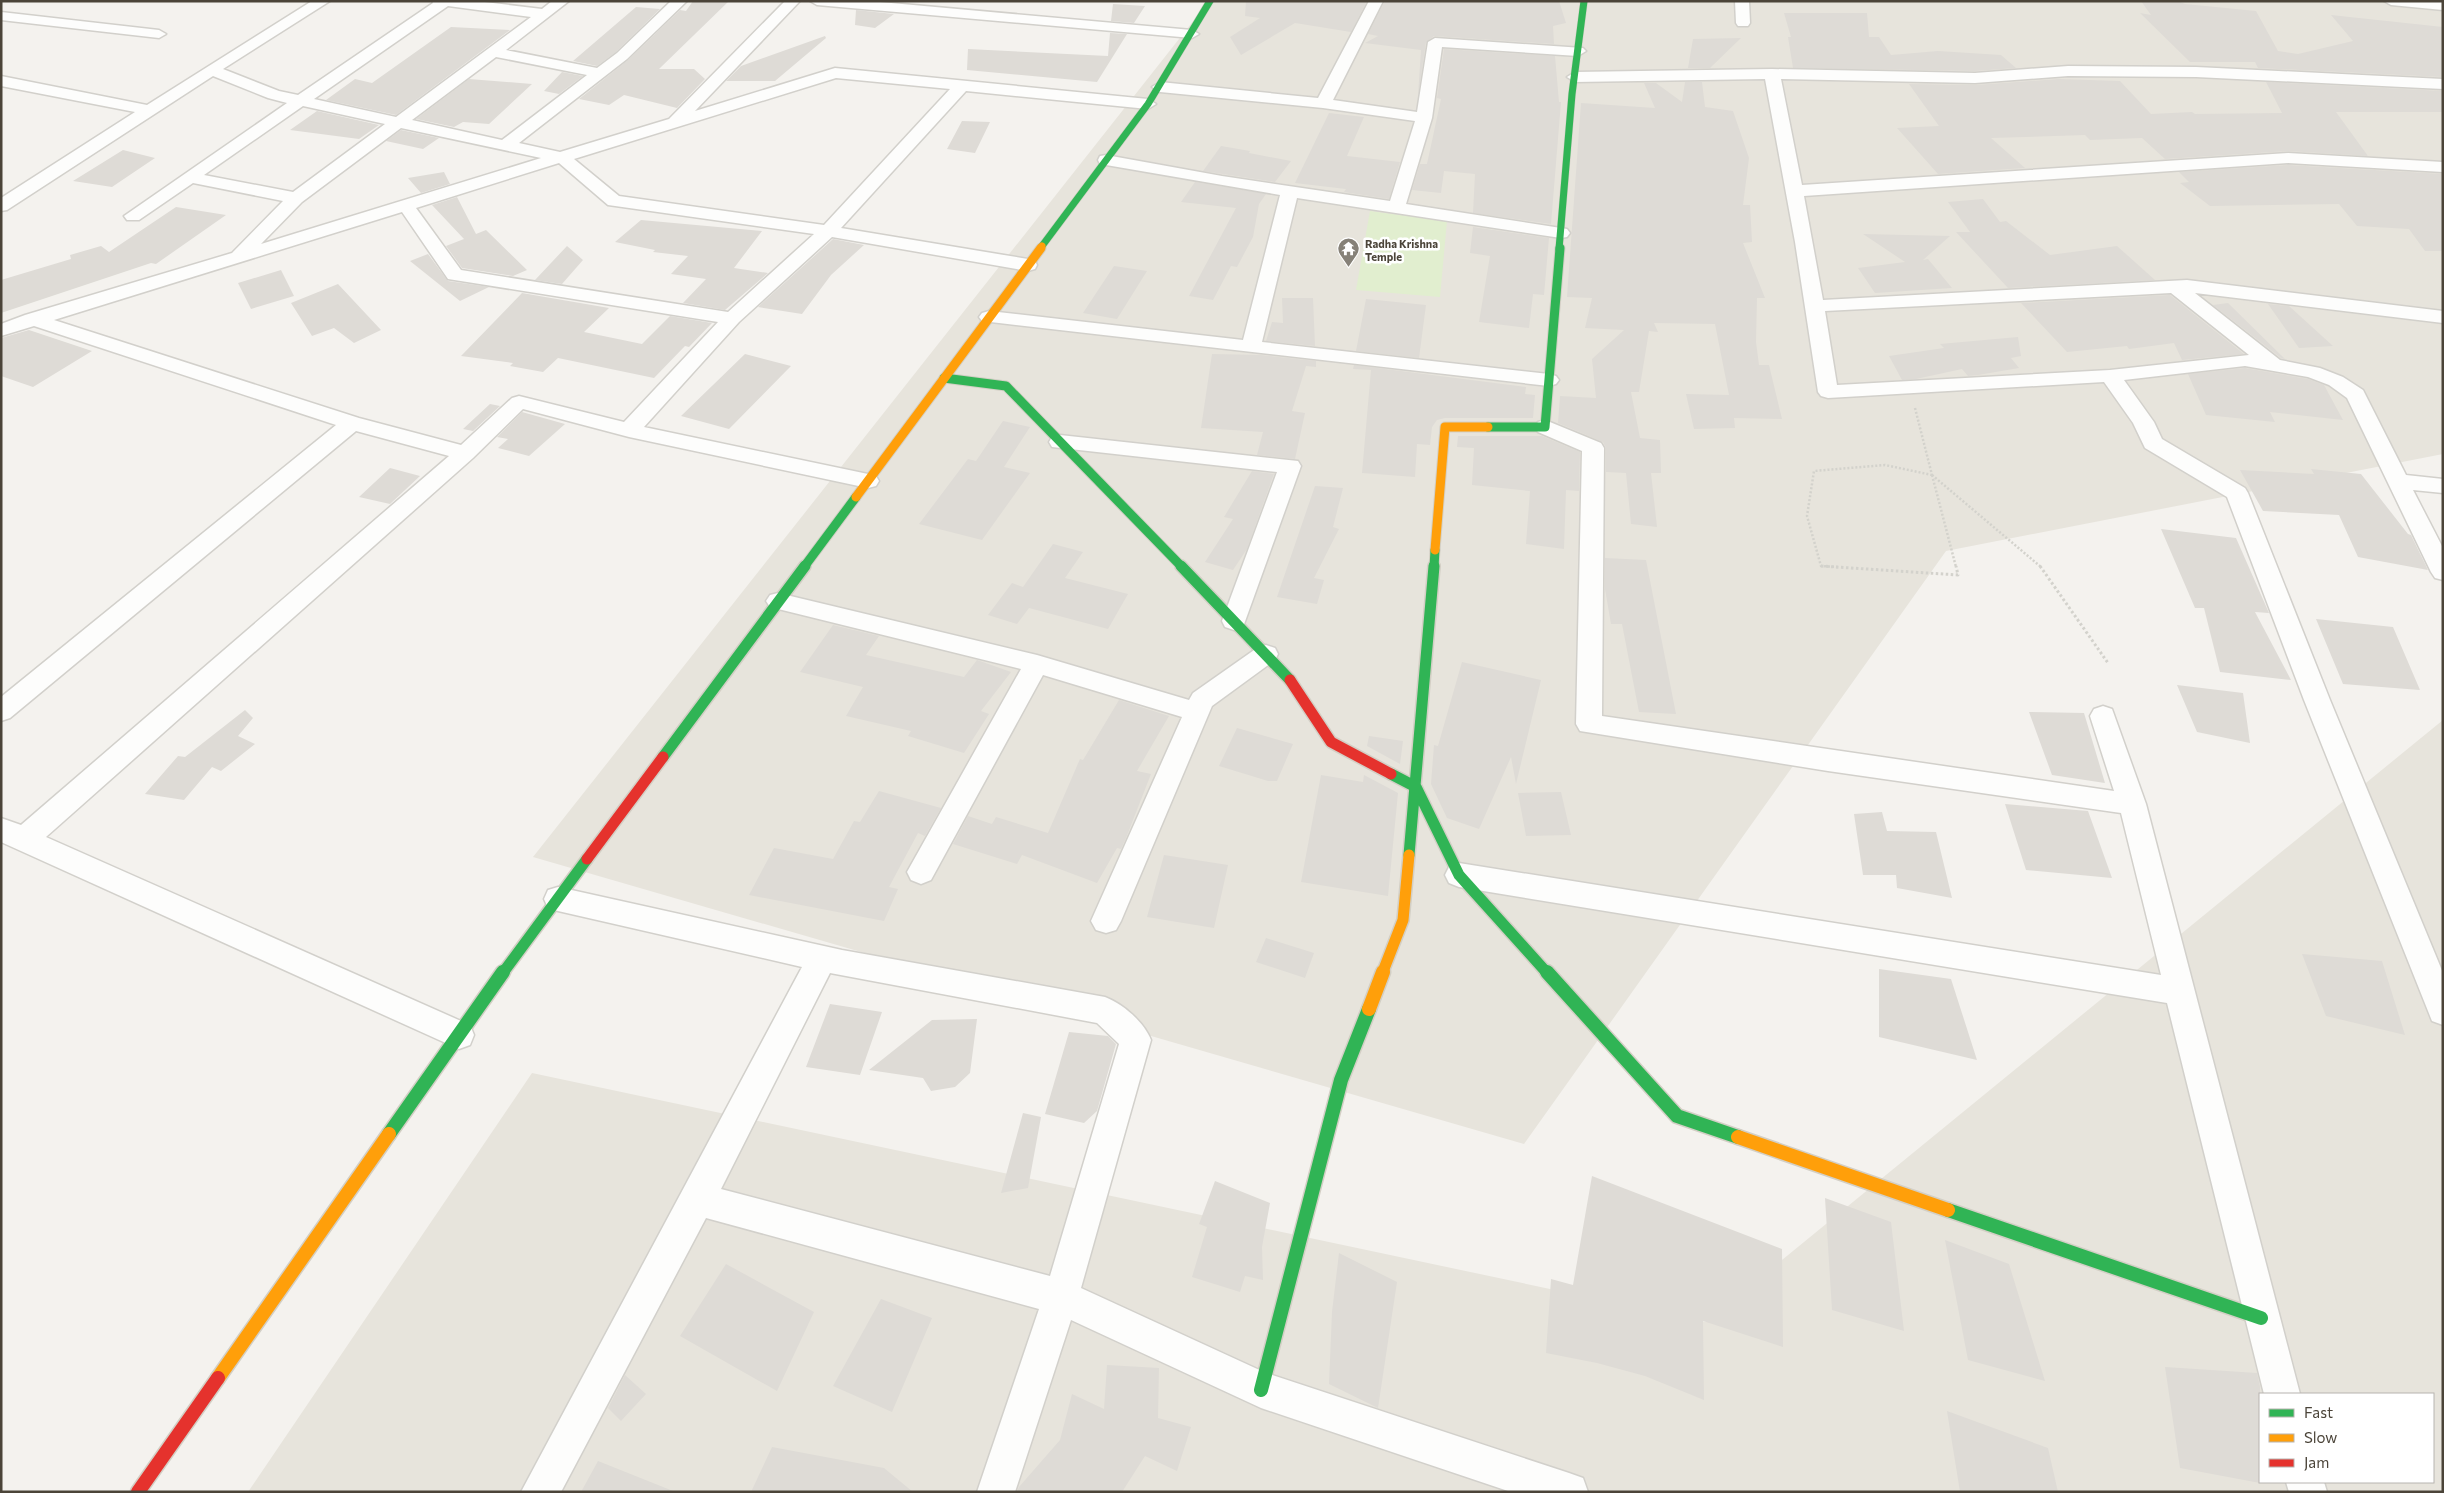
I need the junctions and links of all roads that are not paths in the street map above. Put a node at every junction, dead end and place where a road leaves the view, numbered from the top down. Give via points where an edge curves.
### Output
1 (323, 1) edge
2 (440, 1) edge
3 (562, 1) edge
4 (680, 1) edge
5 (793, 1) edge
6 (817, 1) edge
7 (1210, 1) edge
8 (1376, 1) edge
9 (1584, 1) edge
10 (1742, 1) edge
11 (2391, 1) edge
12 (445, 2) edge
13 (31, 5) dead end
14 (2443, 6) edge
15 (545, 14) junction
16 (4, 18) edge
17 (1743, 23) dead end
18 (159, 34) dead end
19 (1192, 34) junction
20 (1578, 51) junction
21 (494, 52) junction
22 (211, 70) junction
23 (599, 73) junction
24 (1772, 74) junction
25 (1574, 77) junction
26 (1, 81) edge
27 (2443, 84) edge
28 (962, 86) junction
29 (1160, 87) junction
30 (302, 101) junction
31 (1323, 103) junction
32 (1148, 104) junction
33 (149, 110) junction
34 (1424, 118) junction
35 (401, 122) junction
36 (674, 123) junction
37 (506, 145) junction
38 (563, 158) junction
39 (1106, 160) junction
40 (2443, 167) edge
41 (190, 177) junction
42 (1290, 191) junction
43 (1795, 191) junction
44 (296, 198) junction
45 (1, 206) edge
46 (406, 206) junction
47 (1397, 206) junction
48 (133, 216) dead end
49 (828, 232) junction
50 (1561, 233) junction
51 (235, 259) junction
52 (1028, 265) junction
53 (2176, 287) junction
54 (1815, 306) junction
55 (989, 317) junction
56 (2443, 317) edge
57 (732, 318) junction
58 (32, 319) junction
59 (1, 330) edge
60 (1251, 345) junction
61 (2272, 363) junction
62 (2110, 376) junction
63 (944, 378) junction
64 (1549, 380) junction
65 (352, 423) junction
66 (1545, 427) junction
67 (629, 430) junction
68 (1060, 442) junction
69 (465, 453) junction
70 (868, 481) junction
71 (2398, 481) junction
72 (2443, 486) edge
73 (2443, 572) edge
74 (778, 602) junction
75 (1234, 621) junction
76 (1266, 654) junction
77 (1038, 664) junction
78 (1, 711) edge
79 (1197, 712) junction
80 (2102, 716) dead end
81 (1416, 787) junction
82 (2132, 804) junction
83 (12, 834) edge
84 (921, 872) dead end
85 (1459, 875) junction
86 (558, 898) junction
87 (1106, 921) dead end
88 (822, 959) junction
89 (2181, 992) junction
90 (2443, 1011) edge
91 (459, 1034) junction
92 (698, 1199) junction
93 (1061, 1297) junction
94 (2261, 1318) junction
95 (1262, 1390) junction
96 (2282, 1393) edge
97 (138, 1492) edge
98 (540, 1492) edge
99 (996, 1492) edge
100 (1569, 1492) edge

1 - 22 street
2 - 12 street
3 - 15 street
4 - 23 street via 622,56
5 - 36 street
6 - 19 street
7 - 19 street
8 - 31 street
9 - 20 street
10 - 17 street
11 - 14 street
12 - 15 street
12 - 30 street
13 - 16 street
15 - 21 street
16 - 18 street
19 - 29 street
20 - 25 street
20 - 34 street via 1435,42
21 - 23 street
21 - 35 street
22 - 30 street via 274,95
22 - 33 street
23 - 37 street
24 - 25 street
24 - 27 street via 1975,78 2068,71 2196,72
24 - 43 street
25 - 50 street
26 - 33 street
28 - 32 street
28 - 36 street via 835,73
28 - 49 street
29 - 31 street
29 - 32 street
30 - 35 street
30 - 41 street
31 - 34 street
32 - 39 street
33 - 45 street
34 - 47 street
35 - 37 street
35 - 44 street
36 - 38 street
37 - 38 street
38 - 46 street
38 - 49 street via 614,201
39 - 42 street
39 - 52 street
40 - 43 street via 2288,158
41 - 44 street
41 - 48 street
42 - 47 street
42 - 60 street
43 - 54 street
44 - 51 street
46 - 51 street
46 - 57 street via 455,275
47 - 50 street
49 - 52 street
49 - 57 street
50 - 64 street
51 - 58 street
52 - 55 street
53 - 54 street
53 - 56 street
53 - 61 street
54 - 62 street via 1828,392
55 - 60 street
55 - 63 street
57 - 67 street
58 - 59 street
58 - 65 street
60 - 64 street
61 - 62 street via 2245,360
61 - 71 street via 2313,372 2356,394
62 - 90 street via 2143,422 2153,443 2237,494
63 - 68 street via 1006,386
63 - 70 street
64 - 66 street
65 - 69 street
65 - 78 street
66 - 81 street via 1445,427
66 - 82 street via 1593,448 1589,724
67 - 69 street via 520,402
67 - 70 street
68 - 75 street
68 - 75 street via 1290,466
69 - 83 street
70 - 74 street
71 - 72 street
71 - 73 street
74 - 77 street
74 - 86 street
75 - 76 street
76 - 79 street via 1202,700
76 - 81 street via 1284,672 1331,742
77 - 79 street
77 - 84 street
79 - 87 street
80 - 82 street
81 - 85 street
81 - 95 street via 1403,920 1341,1080
82 - 89 street
83 - 91 street
85 - 89 street
85 - 94 street via 1678,1116
86 - 88 street
86 - 91 street
88 - 92 street
88 - 93 street via 1105,1010 1136,1040
89 - 94 street
91 - 97 street
92 - 93 street
92 - 98 street
93 - 95 street
93 - 99 street
94 - 96 street
95 - 100 street

